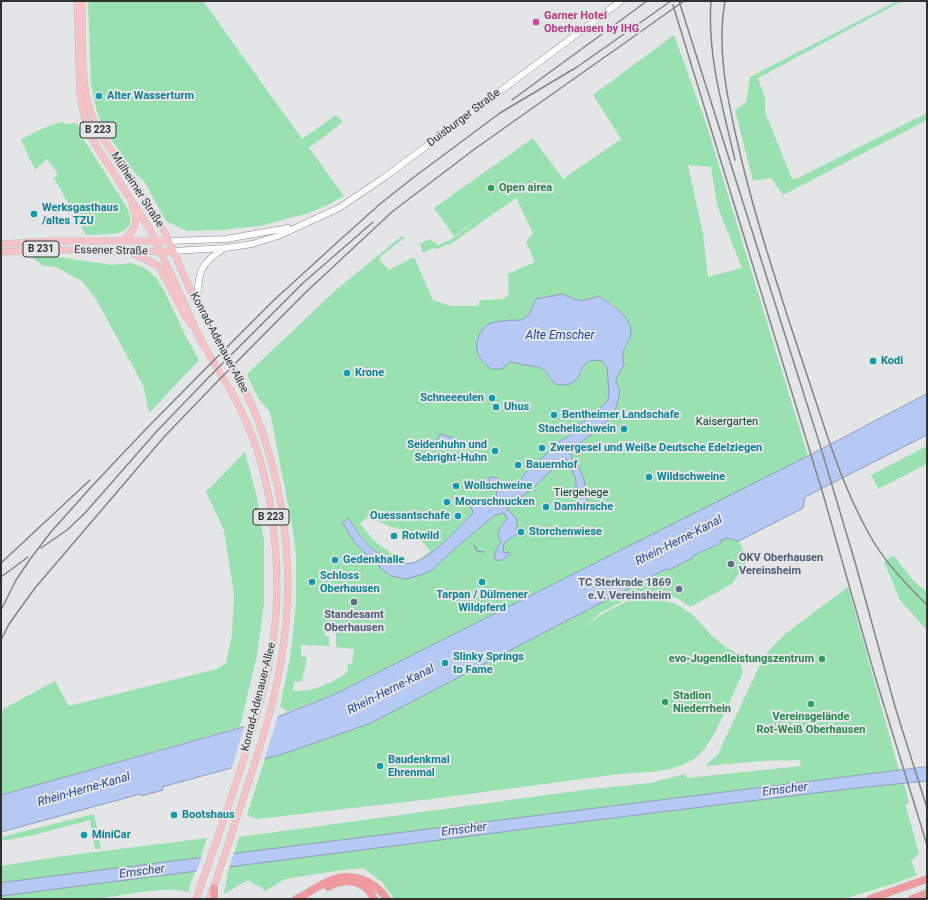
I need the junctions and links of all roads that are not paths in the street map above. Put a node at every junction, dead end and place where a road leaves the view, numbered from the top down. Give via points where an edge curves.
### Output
1 (77, 1) edge
2 (82, 1) edge
3 (621, 1) edge
4 (130, 198) junction
5 (302, 225) junction
6 (155, 240) junction
7 (169, 240) junction
8 (121, 241) junction
9 (1, 244) edge
10 (225, 248) junction
11 (160, 251) junction
12 (173, 251) junction
13 (1, 252) edge
14 (130, 252) junction
15 (197, 301) junction
16 (195, 330) junction
17 (254, 442) junction
18 (267, 447) junction
19 (233, 830) junction
20 (220, 831) junction
21 (927, 879) edge
22 (214, 888) junction
23 (927, 893) edge
24 (196, 899) edge
25 (209, 899) edge
26 (214, 899) edge
27 (296, 899) edge
28 (307, 899) edge
29 (374, 899) edge
30 (387, 899) edge
31 (870, 899) edge
32 (912, 899) edge

1 - 4 main road, Mülheimer Straße / B 223 via 80,97 85,119 94,142
2 - 7 main road, Mülheimer Straße / B 223 via 85,88 91,114 104,140 152,210
3 - 5 main road, Duisburger Straße via 370,188 339,208
4 - 6 main road, Mülheimer Straße / B 223
4 - 8 main road via 136,221 131,234
5 - 7 main road, Duisburger Straße via 232,238
5 - 10 main road, Duisburger Straße via 267,240
6 - 7 main road, Essener Straße / B 231
6 - 8 main road, Essener Straße / B 231
6 - 11 main road, Konrad-Adenauer-Allee / B 223
7 - 12 main road, Konrad-Adenauer-Allee / B 223
8 - 9 main road, Essener Straße / B 231
10 - 12 main road, Duisburger Straße
10 - 15 main road via 211,257 202,269 198,279
11 - 12 main road, Essener Straße / B 231
11 - 14 main road, Essener Straße / B 231
11 - 16 main road, Konrad-Adenauer-Allee / B 223
12 - 15 main road, Konrad-Adenauer-Allee / B 223
13 - 14 main road, Essener Straße / B 231 via 49,249
14 - 16 main road via 160,268
15 - 18 main road, Konrad-Adenauer-Allee / B 223 via 236,371
16 - 17 main road, Konrad-Adenauer-Allee / B 223 via 232,393
17 - 18 main road
17 - 20 main road, Konrad-Adenauer-Allee / B 223 via 270,506 275,553 277,594 274,634 258,710
18 - 19 main road, Konrad-Adenauer-Allee / B 223 via 285,527 287,612 283,650 270,708
19 - 20 main road
19 - 22 main road, Konrad-Adenauer-Allee / B 223
20 - 24 main road, Konrad-Adenauer-Allee / B 223
21 - 31 highway
22 - 25 main road, Konrad-Adenauer-Allee / B 223
22 - 26 highway
23 - 32 highway
27 - 30 highway via 330,880 349,876 361,878 372,884
28 - 29 highway via 330,886 347,881 364,886

